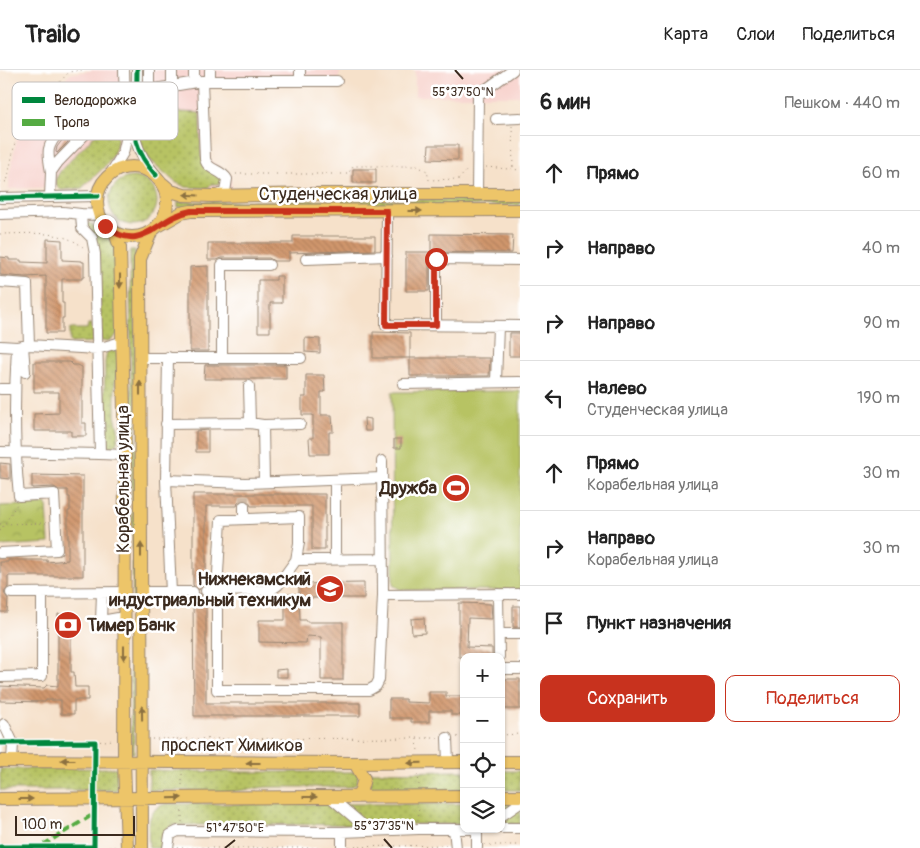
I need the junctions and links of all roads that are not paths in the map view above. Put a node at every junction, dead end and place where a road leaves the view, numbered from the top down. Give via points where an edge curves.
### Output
1 (194, 70) edge
2 (513, 70) edge
3 (300, 75) edge
4 (204, 78) edge
5 (336, 81) dead end
6 (178, 84) edge
7 (516, 118) edge
8 (496, 119) dead end
9 (52, 140) edge
10 (55, 140) edge
11 (71, 140) edge
12 (80, 140) edge
13 (126, 140) edge
14 (136, 140) edge
15 (73, 147) junction
16 (62, 158) junction
17 (51, 172) junction
18 (109, 176) junction
19 (159, 180) junction
20 (477, 194) junction
21 (520, 194) edge
22 (98, 196) junction
23 (211, 196) junction
24 (50, 197) junction
25 (0, 198) edge
26 (520, 210) edge
27 (387, 211) junction
28 (0, 214) edge
29 (81, 214) junction
30 (99, 215) junction
31 (156, 229) junction
32 (115, 233) junction
33 (387, 256) junction
34 (306, 259) dead end
35 (520, 260) edge
36 (269, 265) dead end
37 (0, 282) edge
38 (436, 325) junction
39 (498, 326) junction
40 (520, 326) edge
41 (121, 342) junction
42 (0, 346) edge
43 (23, 346) junction
44 (97, 349) junction
45 (168, 357) junction
46 (140, 358) junction
47 (222, 358) junction
48 (301, 358) dead end
49 (25, 372) dead end
50 (496, 381) junction
51 (520, 382) edge
52 (404, 384) dead end
53 (249, 386) dead end
54 (0, 389) edge
55 (14, 389) junction
56 (250, 423) junction
57 (166, 424) junction
58 (300, 424) dead end
59 (263, 425) junction
60 (0, 452) edge
61 (15, 452) junction
62 (100, 454) junction
63 (125, 455) junction
64 (382, 461) dead end
65 (382, 478) junction
66 (166, 480) junction
67 (335, 480) junction
68 (264, 482) junction
69 (245, 483) junction
70 (244, 494) tunnel mouth
71 (244, 506) tunnel mouth
72 (244, 518) junction
73 (0, 553) edge
74 (383, 559) junction
75 (296, 560) junction
76 (335, 560) junction
77 (211, 591) junction
78 (42, 592) junction
79 (124, 592) junction
80 (141, 592) junction
81 (193, 592) dead end
82 (11, 593) dead end
83 (102, 593) junction
84 (171, 593) junction
85 (498, 594) junction
86 (520, 594) edge
87 (383, 595) junction
88 (124, 618) junction
89 (140, 619) junction
90 (499, 634) junction
91 (520, 634) edge
92 (499, 653) edge
93 (505, 669) edge
94 (520, 669) edge
95 (0, 677) edge
96 (4, 724) dead end
97 (448, 738) road end
98 (124, 760) junction
99 (6, 761) edge
100 (142, 761) junction
101 (448, 762) junction
102 (460, 762) edge
103 (505, 762) edge
104 (520, 762) edge
105 (355, 763) junction
106 (460, 796) edge
107 (505, 796) edge
108 (520, 796) edge
109 (330, 797) junction
110 (356, 797) junction
111 (126, 798) junction
112 (142, 798) junction
113 (0, 799) edge
114 (520, 803) edge
115 (505, 813) edge
116 (505, 828) edge
117 (520, 828) edge
118 (454, 829) junction
119 (460, 829) edge
120 (370, 831) junction
121 (342, 832) junction
122 (477, 833) edge
123 (456, 846) edge
124 (477, 846) edge
125 (127, 848) edge
126 (142, 848) edge
127 (168, 848) edge
128 (342, 848) edge

1 - 4 street
2 - 20 street via 478,95
3 - 4 street
3 - 5 street
4 - 6 street
4 - 23 street via 206,164 225,176 227,186 225,192
7 - 8 street
9 - 17 street via 48,147
10 - 16 street
11 - 15 street
12 - 15 street
13 - 18 street via 123,153
14 - 19 street, Корабельная улица via 144,161
15 - 16 street
16 - 17 street
17 - 24 street
18 - 19 main road via 118,170 138,167 148,170
18 - 22 main road via 100,187
23 -> 19 main road, Студенческая улица via 184,195 171,191
19 - 31 main road, Корабельная улица via 167,194 168,205
20 - 21 main road, Студенческая улица
20 - 23 main road, Студенческая улица
22 - 24 street
22 - 30 main road
24 - 25 street
27 -> 26 main road, Студенческая улица
27 - 31 main road, Студенческая улица via 191,211
27 - 33 street
28 - 29 street
29 - 30 street
29 - 44 street via 82,228 95,246
30 - 32 main road, Корабельная улица via 105,226
31 - 32 main road via 133,238
31 - 46 main road, Корабельная улица via 140,259
32 -> 41 main road, Корабельная улица via 120,247
33 - 34 street
33 - 38 street via 386,325
35 - 38 street via 436,259
36 - 47 street via 222,265
37 - 43 street via 27,284
38 - 39 street
39 - 40 street
39 - 50 street
41 - 44 street
41 - 63 main road, Корабельная улица
42 - 43 street
43 - 44 street
43 - 49 street
43 - 55 street
44 - 62 street
45 - 46 street
45 - 47 street
45 - 57 street
80 -> 46 main road, Корабельная улица
47 - 48 street
50 - 51 street
50 - 52 street
53 - 56 street
54 - 55 street
55 - 61 street
56 - 57 street
56 - 59 street
57 - 66 street
58 - 59 street
59 - 68 street
60 - 61 street
61 - 62 street
61 - 73 street via 19,496 54,494 57,550
62 - 63 street
63 - 79 main road, Корабельная улица
64 - 65 street
65 - 67 street
65 - 74 street
66 - 69 street
66 - 84 street
67 - 68 street
67 - 76 street
68 - 69 street
69 - 70 street
71 - 72 street
72 - 75 street via 299,517
72 - 77 street via 221,520
74 - 76 street
74 - 87 street
75 - 76 street
75 - 77 street via 271,590
77 - 87 street via 217,690 369,690 376,686 379,680
78 - 82 street
78 - 83 street
78 - 95 street via 42,676
79 - 83 street
79 - 88 main road, Корабельная улица
80 - 84 street
80 - 89 main road, Корабельная улица
81 - 84 street
83 - 88 street via 101,622
85 - 86 street
85 - 87 street
85 - 90 street
88 - 89 main road
88 -> 98 main road, Корабельная улица
100 -> 89 main road, Корабельная улица
90 - 91 street
90 - 92 street
93 - 94 street
96 - 99 street via 13,743
97 - 101 street
98 -> 99 main road, проспект Химиков
98 - 100 main road, проспект Химиков
98 - 111 main road, Корабельная улица
105 -> 100 main road, проспект Химиков
100 - 112 main road, Корабельная улица
101 - 102 main road, проспект Химиков
101 -> 105 main road, проспект Химиков
103 - 104 main road
105 - 110 main road via 364,779
106 - 110 main road
107 - 108 main road
109 - 110 main road
112 -> 109 main road
109 - 120 street
111 - 112 main road
113 -> 111 main road
111 - 125 main road, Корабельная улица
112 - 126 main road, Корабельная улица
114 - 115 street
116 - 117 street
118 - 119 street
118 - 120 street
118 - 123 street
120 - 121 street
121 - 127 street via 178,831 170,835
121 - 128 street
122 - 124 street

